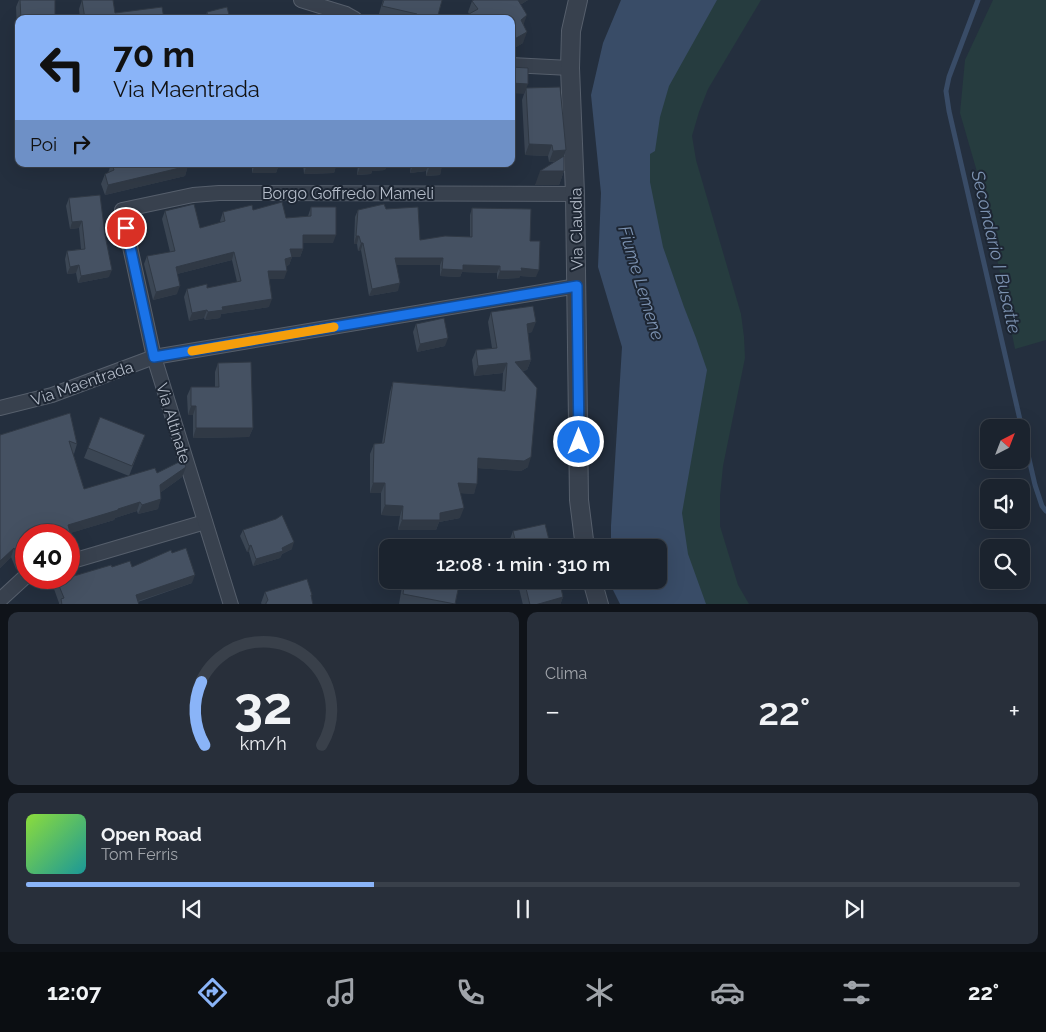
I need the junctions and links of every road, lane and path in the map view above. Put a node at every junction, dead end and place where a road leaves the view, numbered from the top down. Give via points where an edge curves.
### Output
1 (301, 0) edge
2 (578, 0) edge
3 (349, 11) edge
4 (515, 64) edge
5 (570, 68) junction
6 (575, 194) junction
7 (122, 210) joint
8 (577, 286) junction
9 (154, 357) junction
10 (0, 408) edge
11 (205, 522) junction
12 (584, 539) edge
13 (80, 559) edge
14 (15, 586) edge
15 (595, 589) edge
16 (0, 600) edge
17 (231, 604) edge
18 (599, 604) edge

1 - 3 street
2 - 5 street, Via Claudia via 571,31
4 - 5 street
5 - 6 street, Via Claudia
6 - 7 street, Borgo Goffredo Mameli via 219,193 193,195
6 - 8 street, Via Claudia
7 - 9 street, Via Altinate
8 - 9 street, Via Maentrada
8 - 12 street, Via Claudia via 579,500
9 - 10 street, Via Maentrada via 52,395
9 - 11 street, Via Altinate
11 - 13 street
11 - 17 street, Via Altinate
14 - 16 street
15 - 18 street

